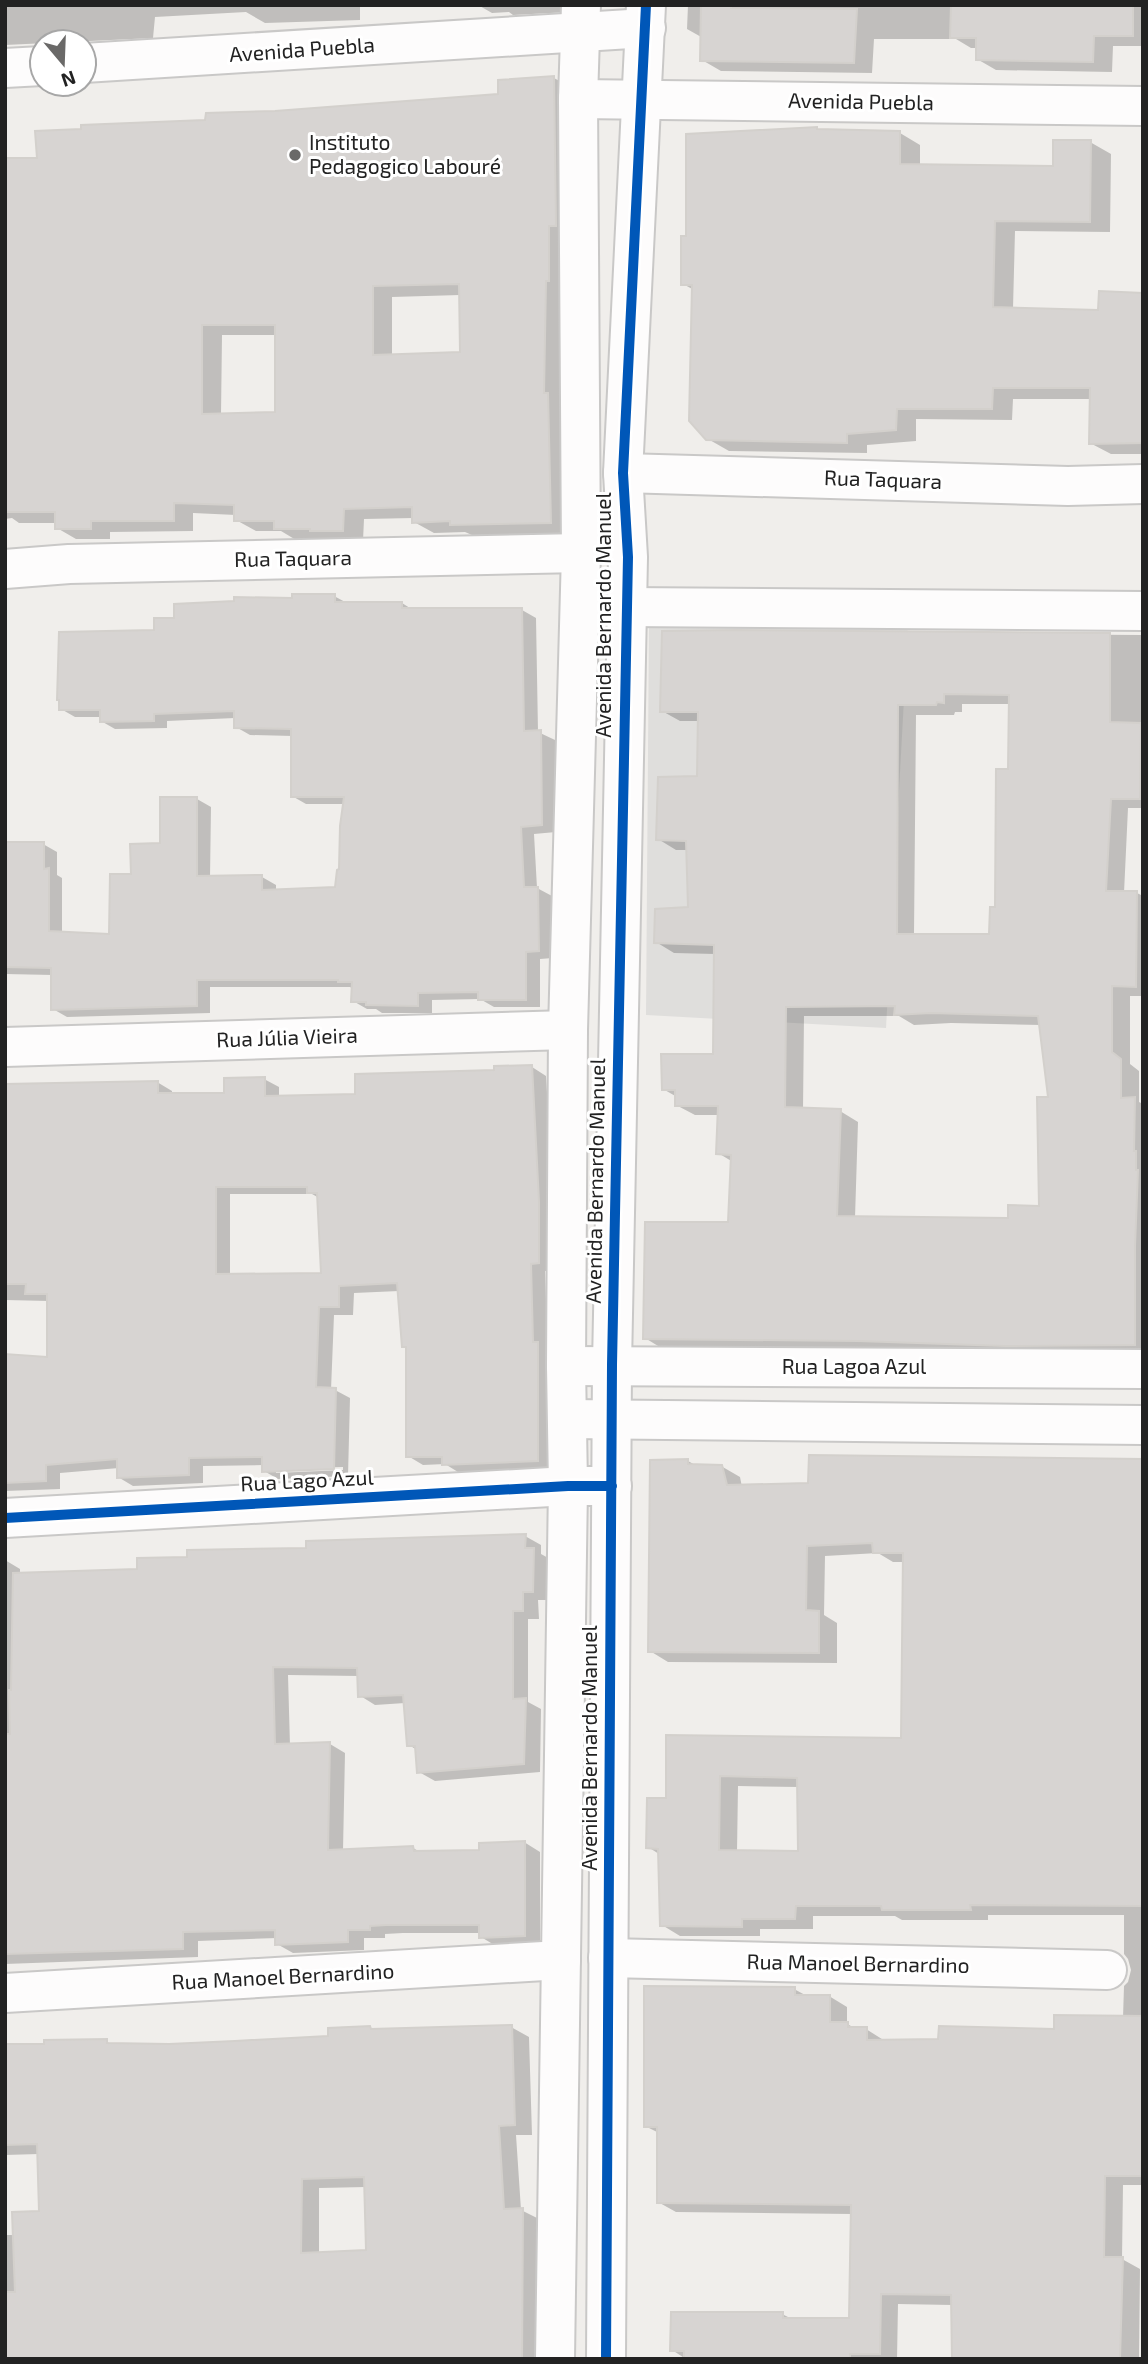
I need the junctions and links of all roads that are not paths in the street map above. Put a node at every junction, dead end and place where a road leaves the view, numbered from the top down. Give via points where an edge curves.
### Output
1 (646, 17) edge
2 (581, 19) edge
3 (98, 62) edge
4 (28, 67) edge
5 (5, 68) edge
6 (579, 99) junction
7 (642, 99) junction
8 (1143, 106) edge
9 (623, 473) junction
10 (1143, 484) edge
11 (581, 553) junction
12 (5, 569) edge
13 (626, 607) junction
14 (1143, 611) edge
15 (571, 878) junction
16 (622, 881) junction
17 (568, 1030) junction
18 (5, 1047) edge
19 (566, 1366) junction
20 (612, 1366) junction
21 (1143, 1369) edge
22 (612, 1418) junction
23 (568, 1419) junction
24 (1143, 1426) edge
25 (568, 1486) junction
26 (612, 1486) junction
27 (5, 1518) edge
28 (608, 1958) junction
29 (561, 1961) junction
30 (1107, 1970) dead end
31 (5, 1993) edge
32 (556, 2275) junction
33 (607, 2277) junction
34 (555, 2359) edge
35 (606, 2359) edge

1 - 2 street, Avenida Puebla
1 - 7 street, Avenida Bernardo Manuel
2 - 3 street, Avenida Puebla
2 - 6 street, Avenida Bernardo Manuel
4 - 5 street
6 - 7 street, Avenida Puebla
6 - 11 street, Avenida Bernardo Manuel
7 - 8 street, Avenida Puebla
7 - 9 street, Avenida Bernardo Manuel
9 - 10 street, Rua Taquara via 1068,486
9 - 13 street, Avenida Bernardo Manuel
11 - 12 street, Rua Taquara
11 - 15 street, Avenida Bernardo Manuel
13 - 14 street
13 - 16 street, Avenida Bernardo Manuel
15 - 16 street
15 - 17 street, Avenida Bernardo Manuel
16 - 20 street, Avenida Bernardo Manuel
17 - 18 street, Rua Júlia Vieira
17 - 19 street, Avenida Bernardo Manuel
19 - 20 street, Rua Lagoa Azul
19 - 23 street, Avenida Bernardo Manuel
20 - 21 street, Rua Lagoa Azul
20 - 22 street, Avenida Bernardo Manuel
22 - 23 street
22 - 24 street
22 - 26 street, Avenida Bernardo Manuel
23 - 25 street, Avenida Bernardo Manuel
25 - 26 street, Rua Lago Azul
25 - 27 street, Rua Lago Azul
25 - 29 street, Avenida Bernardo Manuel
26 - 28 street, Avenida Bernardo Manuel
28 - 30 street, Rua Manoel Bernardino
28 - 33 street, Avenida Bernardo Manuel
29 - 31 street, Rua Manoel Bernardino
29 - 32 street, Avenida Bernardo Manuel
32 - 33 street
32 - 34 street, Avenida Bernardo Manuel
33 - 35 street, Avenida Bernardo Manuel

